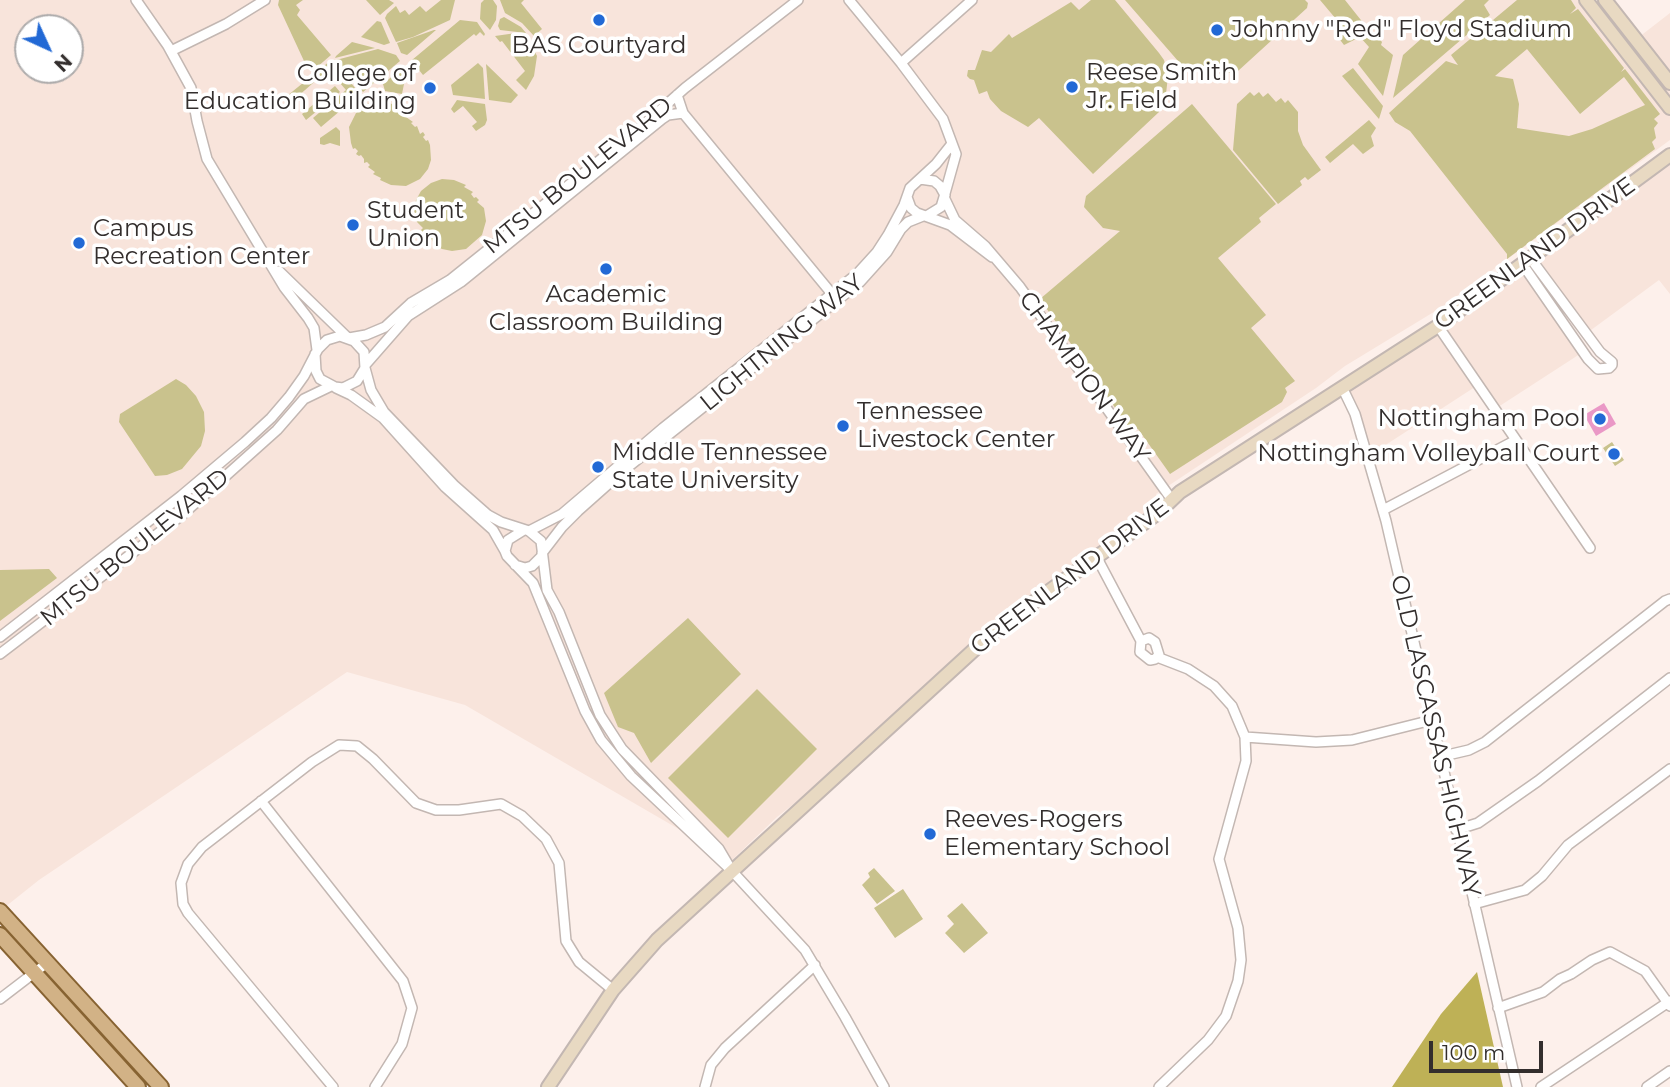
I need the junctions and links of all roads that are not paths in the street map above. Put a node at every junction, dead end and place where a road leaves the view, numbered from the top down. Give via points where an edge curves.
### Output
1 (135, 0) edge
2 (265, 0) edge
3 (798, 0) edge
4 (849, 0) edge
5 (972, 0) edge
6 (1586, 0) edge
7 (1605, 0) edge
8 (171, 51) junction
9 (901, 63) junction
10 (1670, 83) edge
11 (677, 95) junction
12 (1670, 108) edge
13 (683, 113) junction
14 (951, 145) junction
15 (1670, 155) edge
16 (920, 180) junction
17 (907, 195) junction
18 (945, 196) junction
19 (926, 216) junction
20 (993, 258) junction
21 (269, 260) junction
22 (1527, 262) junction
23 (832, 294) junction
24 (1438, 326) junction
25 (348, 338) junction
26 (316, 352) junction
27 (365, 366) junction
28 (333, 387) junction
29 (1342, 387) junction
30 (1517, 440) junction
31 (1172, 500) junction
32 (1383, 510) junction
33 (526, 531) junction
34 (1590, 548) dead end
35 (505, 551) junction
36 (542, 554) junction
37 (1096, 556) junction
38 (514, 565) junction
39 (1670, 599) edge
40 (0, 637) edge
41 (1141, 641) junction
42 (0, 654) edge
43 (1157, 656) junction
44 (1670, 678) edge
45 (1432, 720) junction
46 (1245, 737) junction
47 (1439, 757) junction
48 (1670, 769) edge
49 (261, 801) junction
50 (1457, 830) junction
51 (732, 871) junction
52 (1474, 904) junction
53 (0, 911) edge
54 (0, 935) edge
55 (47, 963) junction
56 (815, 965) junction
57 (34, 973) junction
58 (614, 990) junction
59 (0, 999) edge
60 (1670, 1003) edge
61 (1498, 1008) junction
62 (1670, 1071) edge
63 (138, 1087) edge
64 (161, 1087) edge
65 (334, 1087) edge
66 (375, 1087) edge
67 (548, 1087) edge
68 (705, 1087) edge
69 (884, 1087) edge
70 (1159, 1087) edge
71 (1517, 1087) edge
72 (1541, 1087) edge
73 (1647, 1087) edge

1 - 8 street
2 - 8 street
3 - 11 street, MTSU BOULEVARD
4 - 9 street
5 - 9 street
6 - 12 street
7 - 10 street
8 - 21 street via 191,88 207,159
9 - 14 street via 943,119
11 - 13 street
11 - 25 street, MTSU BOULEVARD via 450,280 411,303 385,327
13 - 23 street
13 - 27 street, MTSU BOULEVARD via 668,115 461,282 408,316
14 - 16 street
14 - 18 street via 955,166
15 - 22 street, GREENLAND DRIVE
16 - 17 street
16 - 18 street via 934,181
17 - 19 street via 911,208
17 - 23 street, LIGHTNING WAY via 877,252
18 - 19 street via 941,207
18 - 20 street, CHAMPION WAY via 956,222
19 - 20 street, CHAMPION WAY via 951,226
19 - 36 street, LIGHTNING WAY via 901,229 860,282 578,511
20 - 31 street, CHAMPION WAY via 1041,315
21 - 25 street
21 - 26 street via 314,328
22 - 22 street via 1588,359 1598,369 1609,368 1612,362
22 - 24 street, GREENLAND DRIVE
23 - 33 street, LIGHTNING WAY via 562,514
24 - 29 street, GREENLAND DRIVE
24 - 30 street
25 - 26 street via 327,340
25 - 27 street via 364,352
26 - 28 street via 316,371
26 - 40 street, MTSU BOULEVARD via 289,397 245,442
27 - 28 street via 351,386
27 - 33 street via 371,390 384,412 454,485 488,515
28 - 35 street via 383,418 445,487 493,530
28 - 42 street, MTSU BOULEVARD via 304,399 277,430 182,515
29 - 31 street, GREENLAND DRIVE
29 - 32 street, OLD LASCASSAS HIGHWAY via 1355,414
30 - 32 street
30 - 34 street
31 - 37 street, GREENLAND DRIVE
32 - 45 street, OLD LASCASSAS HIGHWAY
33 - 35 street via 512,535
33 - 36 street via 541,541
35 - 38 street
36 - 38 street via 532,566
36 - 51 street via 547,590 611,735 719,849
37 - 41 street
37 - 51 street, GREENLAND DRIVE via 999,627
38 - 51 street via 533,583 585,711 607,749
39 - 47 street via 1485,742 1469,751
41 - 43 street via 1149,638 1155,642
41 - 43 street via 1144,656 1150,660
43 - 46 street via 1214,686 1232,706
44 - 50 street via 1528,788 1478,823
45 - 46 street via 1352,740
45 - 47 street, OLD LASCASSAS HIGHWAY
46 - 70 street via 1246,761 1219,859 1238,928 1238,981 1226,1016
47 - 50 street, OLD LASCASSAS HIGHWAY
48 - 52 street via 1567,845 1525,890
49 - 58 street via 339,745 357,746 416,803 436,810 501,804 546,839 559,863 566,941 579,962
49 - 65 street via 193,855 181,883 183,904
49 - 66 street via 403,981 412,1008 402,1044
50 - 52 street, OLD LASCASSAS HIGHWAY
51 - 56 street
51 - 58 street, GREENLAND DRIVE via 657,940
52 - 61 street, OLD LASCASSAS HIGHWAY
53 - 55 main road
54 - 57 main road
55 - 57 street
55 - 64 main road
56 - 68 street via 725,1048 710,1065
56 - 69 street
57 - 59 street
57 - 63 main road
58 - 67 street, GREENLAND DRIVE
60 - 61 street via 1645,971 1609,952 1543,992
60 - 72 street
61 - 71 street, OLD LASCASSAS HIGHWAY
62 - 73 street

